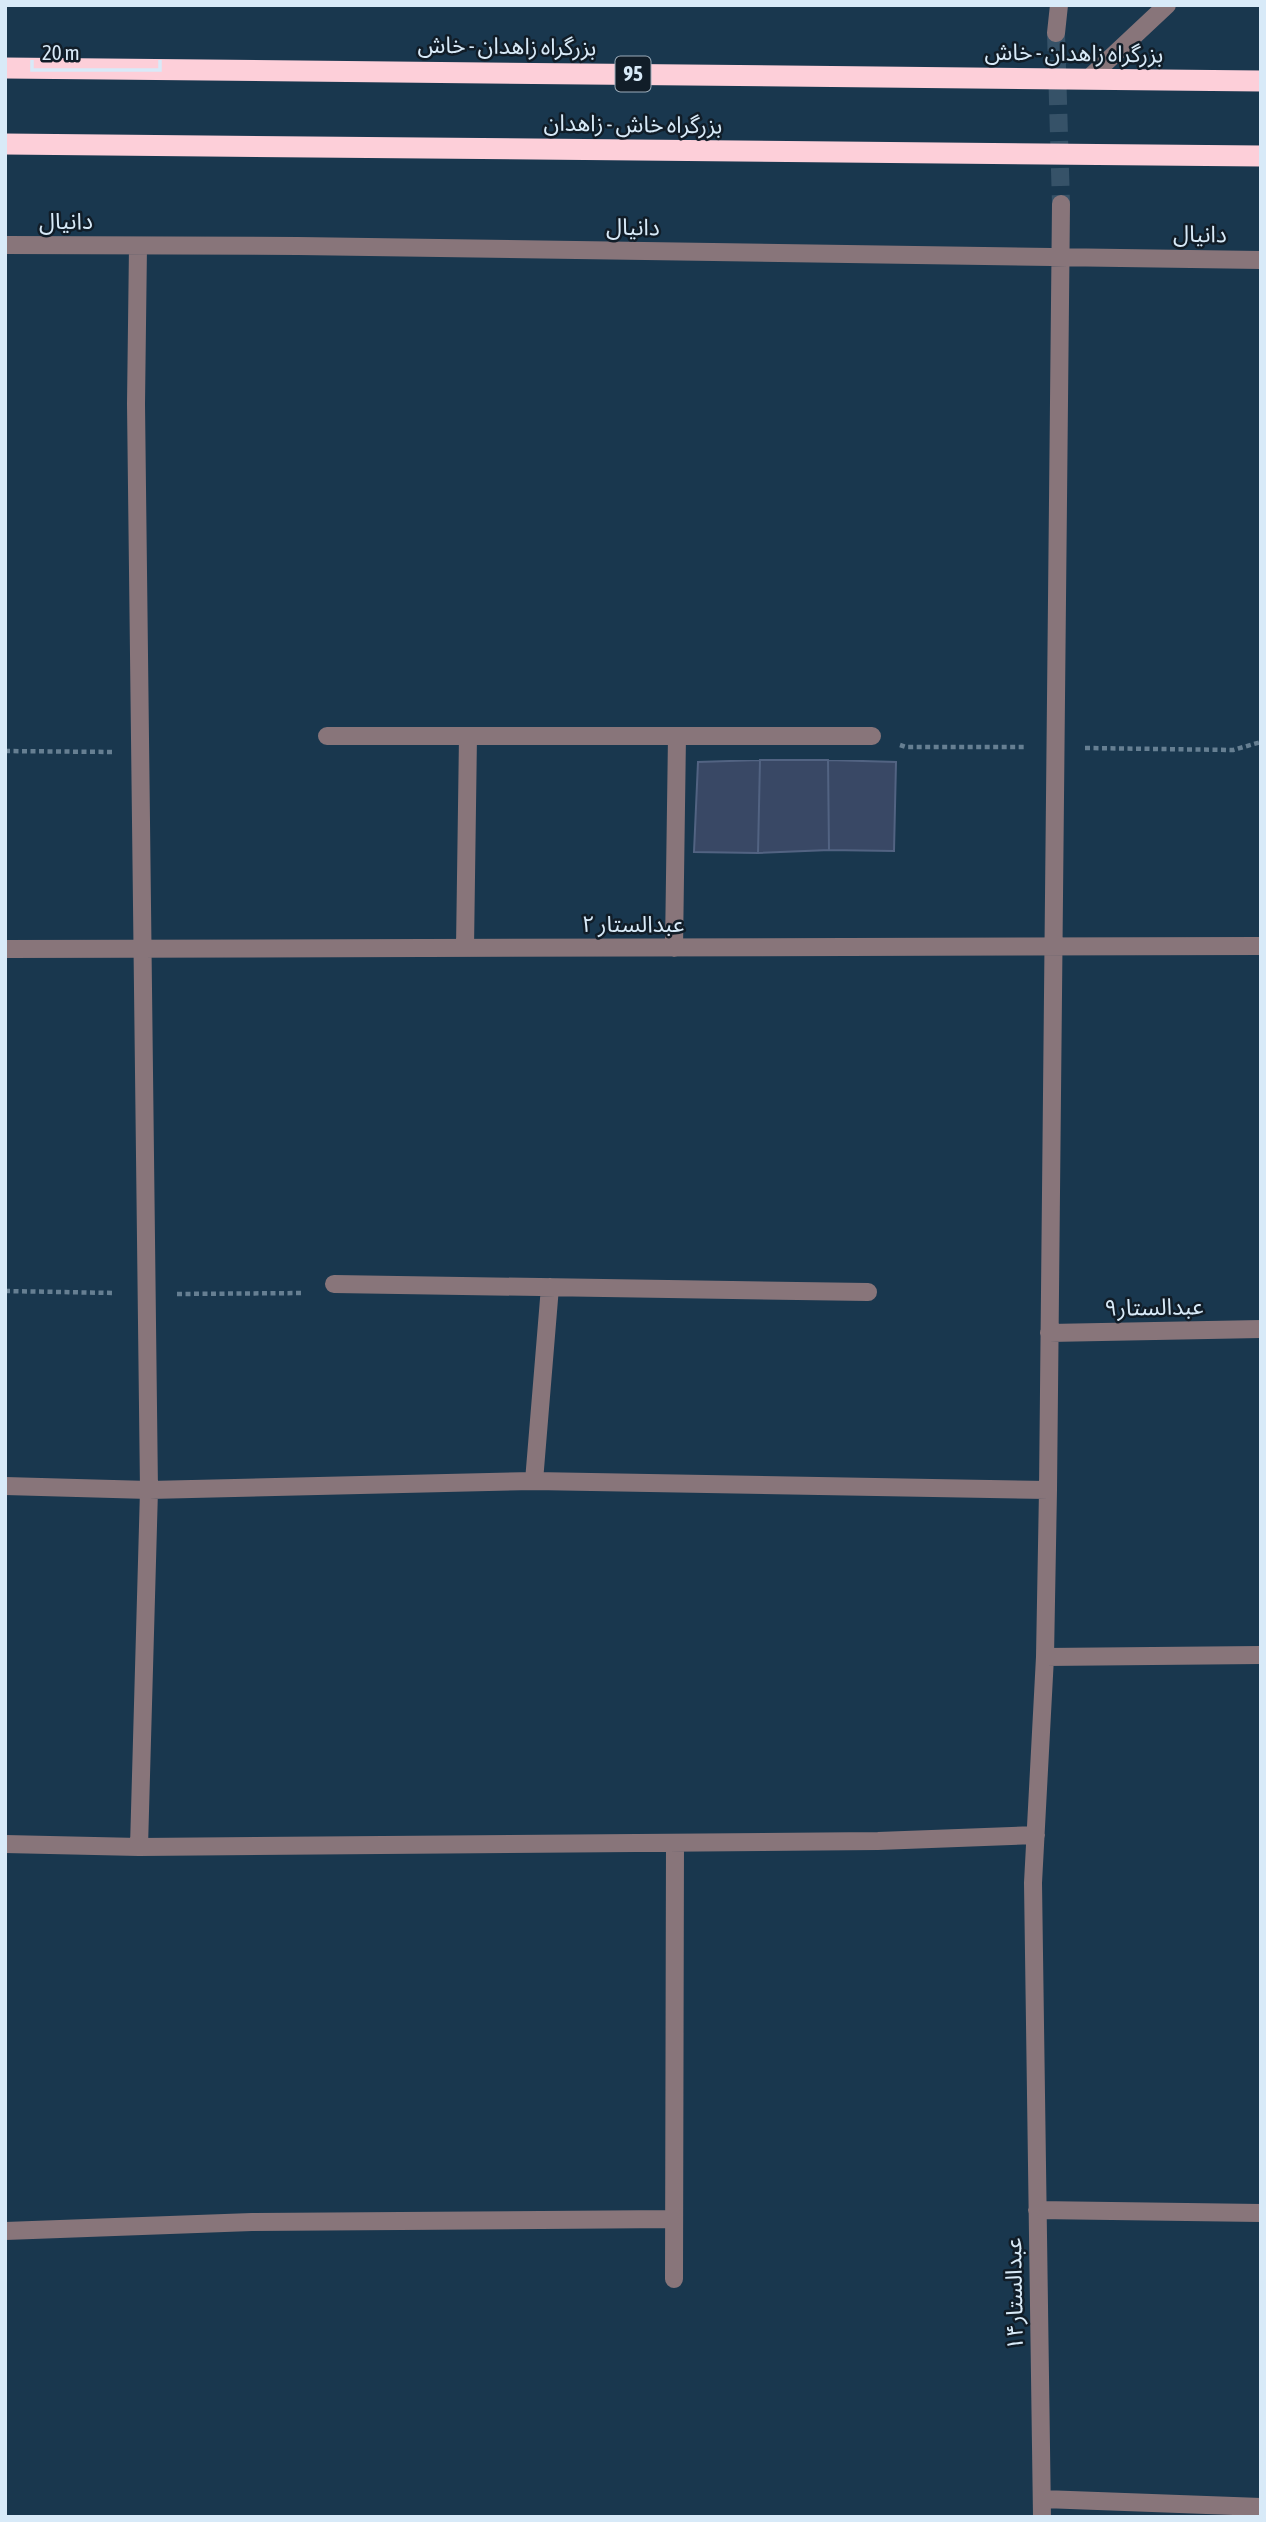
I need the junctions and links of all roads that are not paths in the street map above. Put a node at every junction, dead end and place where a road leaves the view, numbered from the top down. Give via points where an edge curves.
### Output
1 (1059, 5) edge
2 (1167, 5) edge
3 (1056, 33) tunnel mouth
4 (5, 68) edge
5 (1088, 79) junction
6 (1261, 81) edge
7 (5, 144) edge
8 (1261, 156) edge
9 (1061, 204) tunnel mouth
10 (5, 245) edge
11 (138, 246) junction
12 (1060, 257) junction
13 (1261, 260) edge
14 (327, 736) dead end
15 (468, 736) junction
16 (677, 736) junction
17 (872, 736) road end
18 (1261, 946) edge
19 (144, 948) junction
20 (465, 948) junction
21 (674, 948) junction
22 (1053, 948) junction
23 (5, 949) edge
24 (334, 1284) road end
25 (550, 1287) junction
26 (868, 1292) dead end
27 (1261, 1329) edge
28 (1049, 1333) junction
29 (534, 1481) junction
30 (5, 1486) edge
31 (149, 1490) junction
32 (1048, 1490) junction
33 (1261, 1655) edge
34 (1045, 1657) junction
35 (1036, 1835) junction
36 (675, 1843) junction
37 (5, 1844) edge
38 (139, 1847) junction
39 (1037, 2210) junction
40 (1261, 2213) edge
41 (673, 2219) junction
42 (5, 2231) edge
43 (674, 2279) dead end
44 (1261, 2507) edge
45 (1042, 2508) edge

1 - 3 street
2 - 5 street
4 - 5 highway, بزرگراه زاهدان - خاش / 95
5 - 6 highway, بزرگراه زاهدان - خاش / 95
7 - 8 highway, بزرگراه خاش - زاهدان
9 - 12 street
10 - 11 street, دانیال
11 - 12 street, دانیال
11 - 19 street
12 - 13 street, دانیال
12 - 22 street
14 - 15 street
15 - 16 street
15 - 20 street
16 - 17 street
16 - 21 street
18 - 22 street, عبدالستار ۲
19 - 20 street, عبدالستار ۲
19 - 23 street, عبدالستار ۲
19 - 31 street
20 - 21 street, عبدالستار ۲
21 - 22 street, عبدالستار ۲
22 - 28 street
24 - 25 street
25 - 26 street
25 - 29 street
27 - 28 street, عبدالستار۹
28 - 32 street
29 - 31 street
29 - 32 street
30 - 31 street
31 - 38 street
32 - 34 street
33 - 34 street
34 - 35 street
35 - 36 street
35 - 39 street
36 - 38 street
36 - 41 street
37 - 38 street
39 - 40 street, عبدالستار۱۴
39 - 45 street, عبدالستار۱۴
41 - 42 street via 252,2222
41 - 43 street
44 - 45 street

